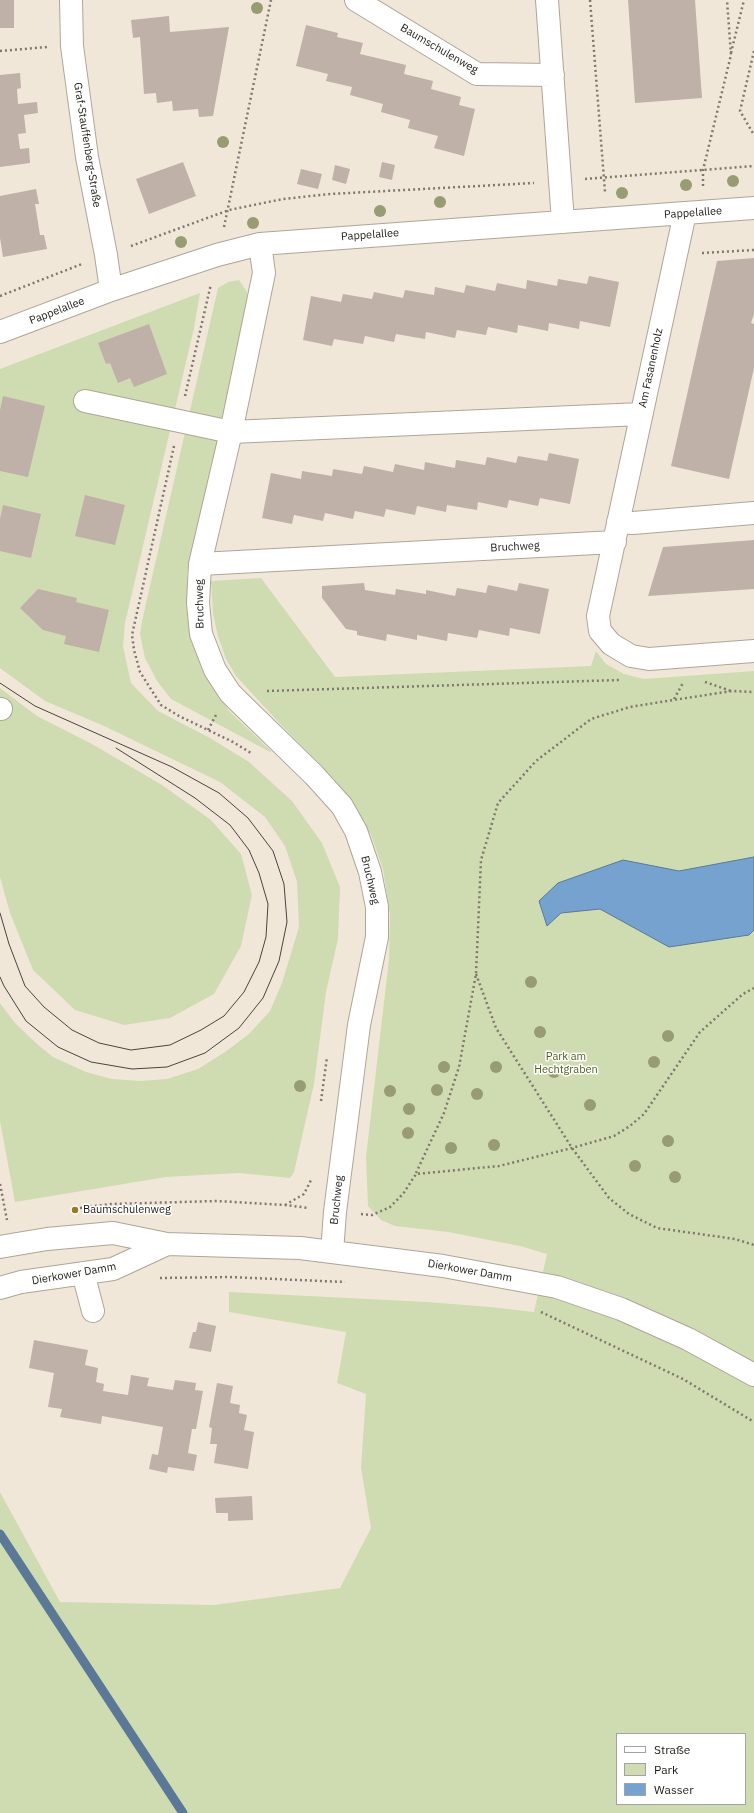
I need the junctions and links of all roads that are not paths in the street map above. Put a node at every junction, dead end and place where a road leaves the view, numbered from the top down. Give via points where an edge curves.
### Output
1 (71, 0) edge
2 (356, 0) edge
3 (547, 0) edge
4 (553, 76) junction
5 (754, 208) edge
6 (694, 213) junction
7 (563, 222) junction
8 (260, 244) junction
9 (111, 290) junction
10 (0, 332) edge
11 (85, 401) dead end
12 (641, 414) junction
13 (231, 432) junction
14 (754, 513) edge
15 (616, 532) junction
16 (200, 564) junction
17 (754, 651) edge
18 (167, 1244) junction
19 (0, 1247) edge
20 (332, 1252) junction
21 (83, 1273) junction
22 (0, 1288) edge
23 (93, 1311) dead end
24 (754, 1375) edge

1 - 9 street, Graf-Stauffenberg-Straße via 72,46 86,157
2 - 4 street, Baumschulenweg via 477,74
3 - 4 street
4 - 7 street
5 - 6 street, Pappelallee
6 - 7 street, Pappelallee
6 - 12 street, Am Fasanenholz
7 - 8 street, Pappelallee
8 - 9 street, Pappelallee via 217,255
8 - 13 street, Bruchweg via 264,273
9 - 10 street, Pappelallee
11 - 13 street
12 - 13 street
12 - 15 street, Am Fasanenholz
13 - 16 street, Bruchweg
14 - 15 street via 633,522
15 - 16 street, Bruchweg
15 - 17 street, Am Fasanenholz via 598,616 600,631 611,644 631,656 649,659
16 - 20 street, Bruchweg via 200,634 215,670 230,692 342,806 356,831 370,872 377,907 377,937 359,1025
18 - 19 street, Dierkower Damm via 113,1233 47,1238
18 - 20 street, Dierkower Damm via 300,1248
18 - 21 street, Dierkower Damm via 113,1269
20 - 24 street, Dierkower Damm via 443,1266 557,1287 621,1309 688,1339
21 - 22 street, Dierkower Damm
21 - 23 street

